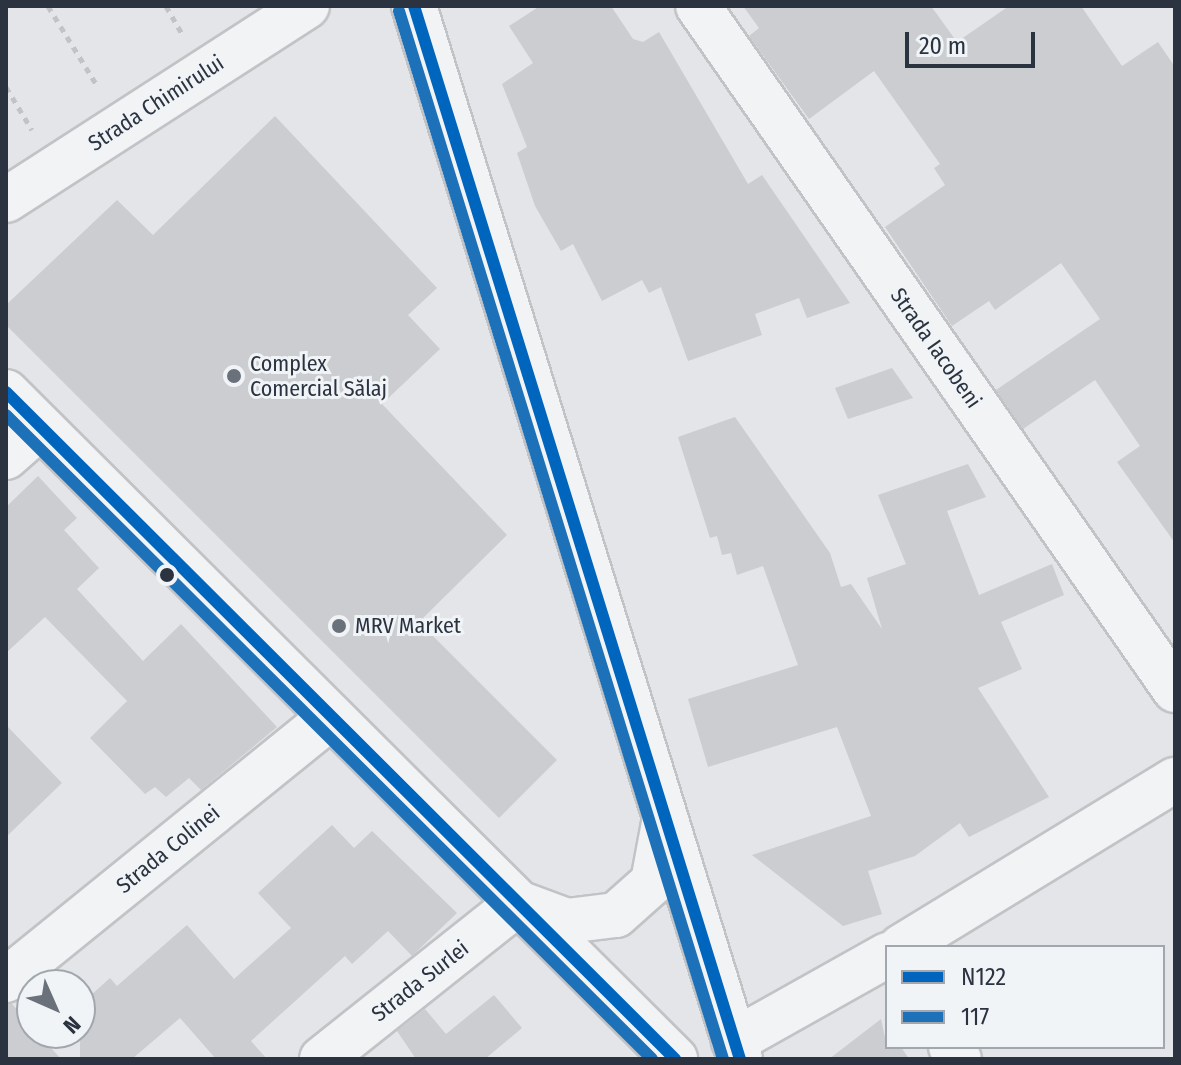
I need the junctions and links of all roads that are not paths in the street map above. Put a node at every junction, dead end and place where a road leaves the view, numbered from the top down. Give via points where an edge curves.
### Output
1 (307, 6) edge
2 (414, 6) edge
3 (698, 6) edge
4 (6, 200) edge
5 (6, 392) edge
6 (40, 427) junction
7 (6, 457) edge
8 (1175, 690) edge
9 (330, 718) junction
10 (1175, 780) edge
11 (663, 811) junction
12 (518, 903) junction
13 (904, 945) edge
14 (885, 956) edge
15 (6, 980) edge
16 (737, 1050) edge
17 (322, 1059) edge
18 (675, 1059) edge

1 - 4 street, Strada Chimirului
2 - 11 street
3 - 8 street, Strada Iacobeni
5 - 6 street
6 - 7 street
6 - 9 street
9 - 12 street
9 - 15 street, Strada Colinei
10 - 13 street
11 - 12 street via 662,859 653,882 616,915 567,921
11 - 16 street
12 - 17 street, Strada Surlei
12 - 18 street
14 - 16 street

